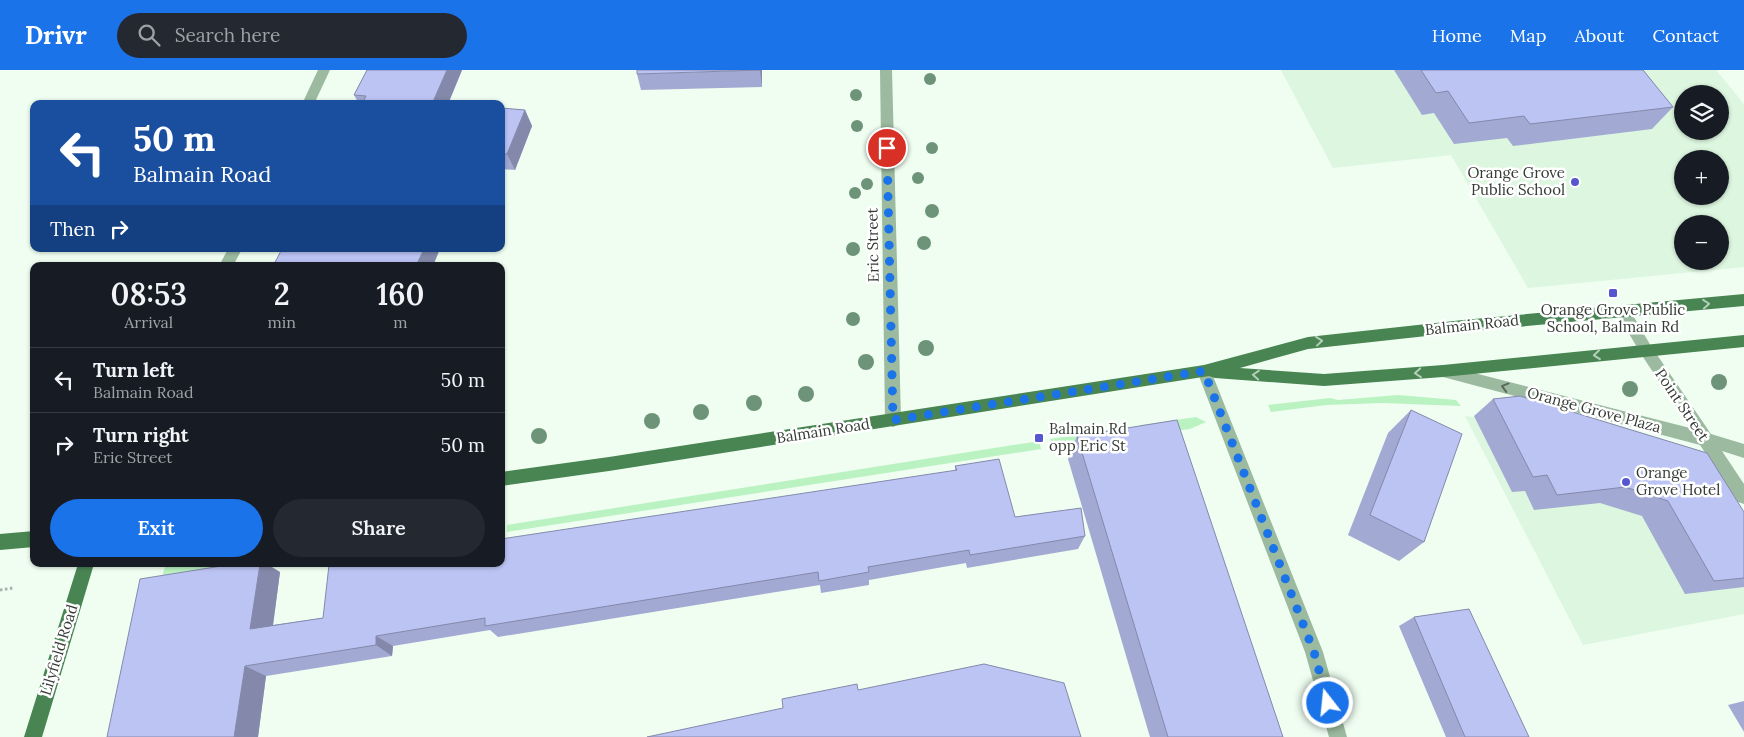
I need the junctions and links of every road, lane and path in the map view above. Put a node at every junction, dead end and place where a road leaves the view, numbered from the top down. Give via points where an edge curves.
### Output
1 (324, 70) edge
2 (886, 70) edge
3 (310, 100) edge
4 (1744, 300) edge
5 (1623, 311) junction
6 (1744, 341) edge
7 (1646, 350) junction
8 (1204, 371) junction
9 (1443, 371) junction
10 (893, 420) junction
11 (1705, 439) junction
12 (1744, 451) edge
13 (505, 478) edge
14 (1744, 497) edge
15 (30, 538) edge
16 (0, 542) edge
17 (85, 567) edge
18 (13, 588) dead end
19 (0, 590) edge
20 (33, 737) edge
21 (1338, 737) edge

1 - 3 street
2 - 10 street, Eric Street
5 -> 4 main road, Balmain Road
5 - 7 street, Point Street
8 -> 5 main road, Balmain Road via 1308,343
6 - 7 main road, Balmain Road
7 -> 9 main road, Balmain Road
7 - 11 street, Point Street
9 -> 8 main road, Balmain Road via 1324,380
8 - 10 main road, Balmain Road
8 - 21 street via 1314,652
11 -> 9 street, Orange Grove Plaza
10 - 13 main road, Balmain Road
11 - 12 street, Orange Grove Plaza
11 - 14 street, Point Street
15 - 16 main road
17 - 20 main road, Lilyfield Road
18 - 19 path

